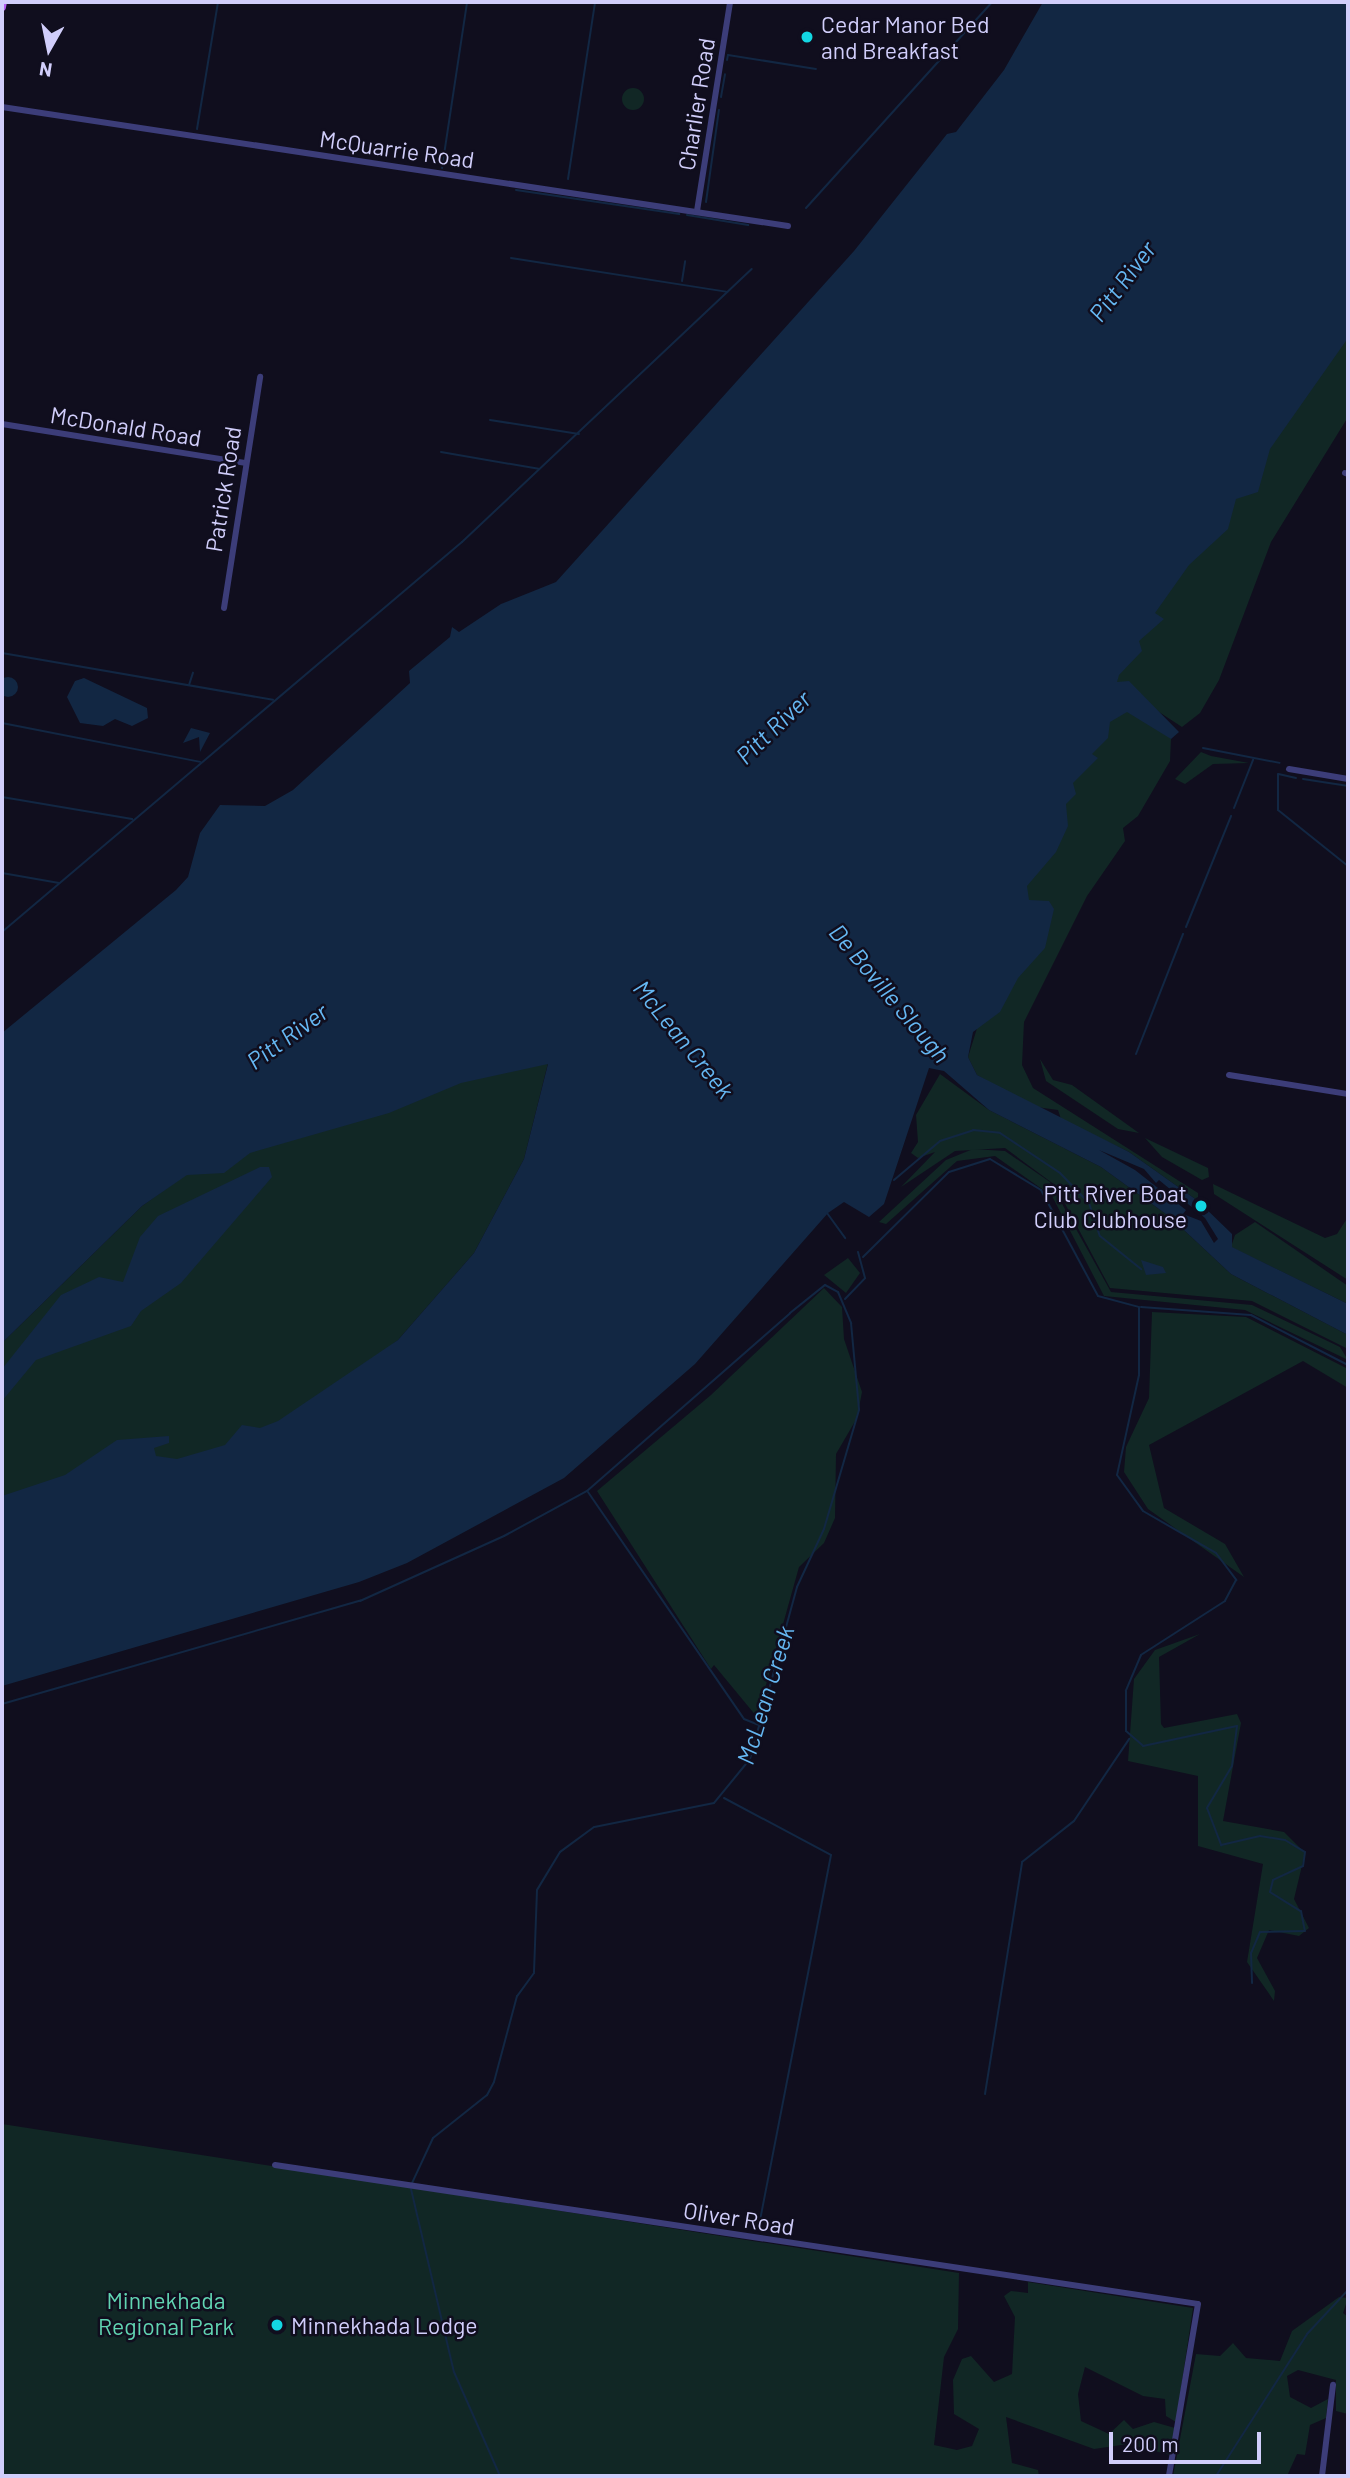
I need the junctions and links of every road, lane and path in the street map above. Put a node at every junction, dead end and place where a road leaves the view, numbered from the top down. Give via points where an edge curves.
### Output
1 (3, 2) edge
2 (730, 2) edge
3 (2, 7) edge
4 (2, 107) edge
5 (697, 211) junction
6 (788, 226) dead end
7 (260, 377) dead end
8 (2, 424) edge
9 (245, 463) junction
10 (224, 608) dead end
11 (1289, 769) dead end
12 (1348, 779) edge
13 (1229, 1075) dead end
14 (1348, 1094) edge
15 (275, 2165) dead end
16 (1333, 2385) dead end
17 (1169, 2476) edge
18 (1322, 2476) edge

1 - 3 main road
2 - 5 street, Charlier Road
4 - 5 street, McQuarrie Road
5 - 6 street, McQuarrie Road
7 - 9 street, Patrick Road
8 - 9 street, McDonald Road
9 - 10 street, Patrick Road
11 - 12 street
13 - 14 street
15 - 17 street, Oliver Road via 1198,2304
16 - 18 street

